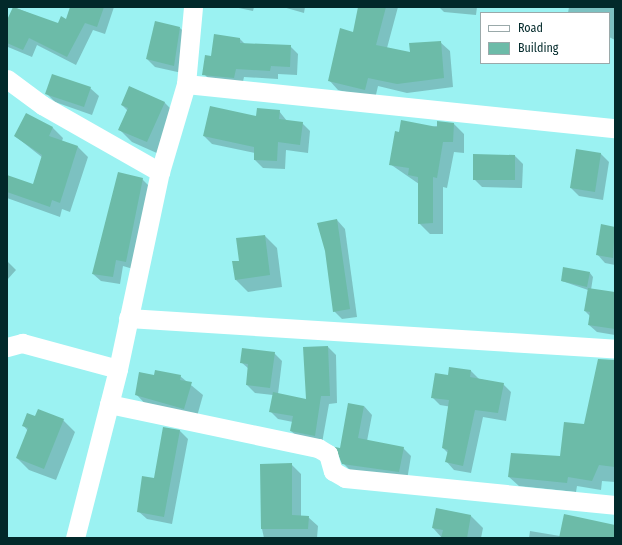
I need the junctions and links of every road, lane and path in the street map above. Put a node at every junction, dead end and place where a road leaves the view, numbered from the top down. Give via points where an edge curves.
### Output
1 (193, 7) edge
2 (7, 79) edge
3 (186, 84) junction
4 (615, 128) edge
5 (160, 172) junction
6 (128, 318) junction
7 (7, 347) edge
8 (615, 349) edge
9 (118, 369) junction
10 (109, 404) junction
11 (615, 505) edge
12 (75, 538) edge

1 - 3 street
2 - 5 street via 42,105
3 - 4 street
3 - 5 street
5 - 6 street
6 - 8 street
6 - 9 street
7 - 9 street via 22,343
9 - 10 street
10 - 11 street via 318,448 328,454 333,471 345,478
10 - 12 street

